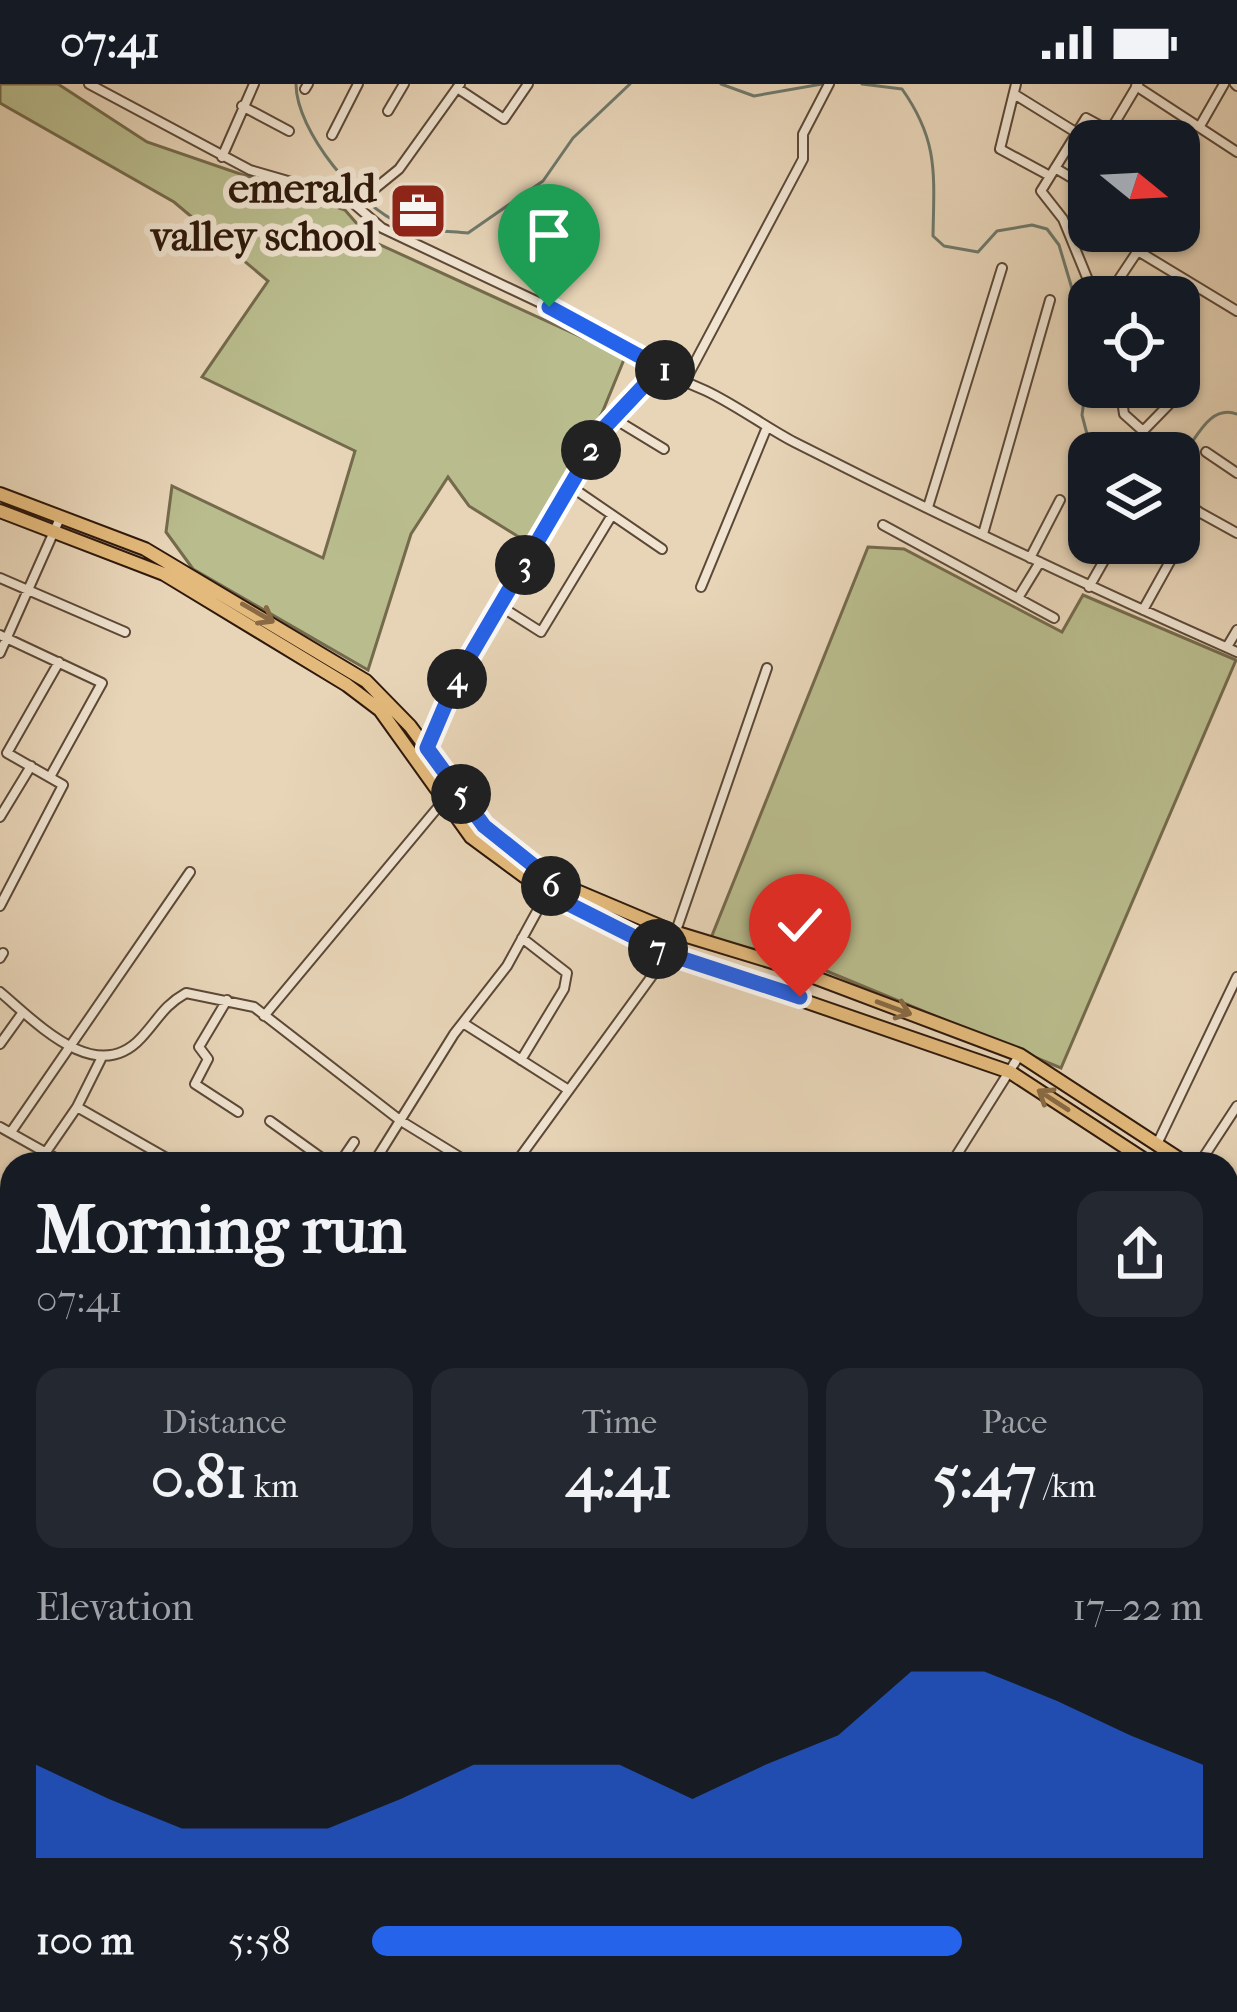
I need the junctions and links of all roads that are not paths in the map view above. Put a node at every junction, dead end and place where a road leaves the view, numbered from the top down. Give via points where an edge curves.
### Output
1 (89, 84) edge
2 (254, 84) edge
3 (358, 84) edge
4 (404, 84) edge
5 (529, 84) edge
6 (829, 84) edge
7 (1224, 84) edge
8 (1137, 85) edge
9 (459, 86) edge
10 (1015, 89) edge
11 (242, 106) junction
12 (388, 110) dead end
13 (1116, 120) edge
14 (1190, 120) edge
15 (1068, 127) edge
16 (1200, 127) joint
17 (289, 131) dead end
18 (332, 135) dead end
19 (1068, 148) edge
20 (1237, 152) edge
21 (222, 157) junction
22 (1053, 172) junction
23 (1068, 179) edge
24 (355, 205) junction
25 (1141, 252) edge
26 (1002, 268) dead end
27 (1086, 276) edge
28 (1050, 300) dead end
29 (1237, 311) edge
30 (681, 379) junction
31 (1123, 408) edge
32 (1165, 408) edge
33 (613, 418) junction
34 (767, 427) junction
35 (1143, 431) joint
36 (664, 449) dead end
37 (1206, 452) dead end
38 (1237, 473) edge
39 (570, 486) junction
40 (0, 494) edge
41 (1060, 500) dead end
42 (928, 507) junction
43 (0, 511) edge
44 (1200, 512) edge
45 (612, 514) junction
46 (57, 524) junction
47 (883, 526) dead end
48 (1237, 532) edge
49 (983, 535) junction
50 (662, 549) dead end
51 (1035, 560) junction
52 (1102, 564) edge
53 (1169, 564) edge
54 (0, 578) edge
55 (1089, 586) junction
56 (701, 587) dead end
57 (31, 591) junction
58 (1018, 598) junction
59 (500, 606) junction
60 (1143, 610) junction
61 (1054, 618) dead end
62 (1237, 630) edge
63 (125, 632) dead end
64 (4, 637) edge
65 (1232, 649) edge
66 (0, 653) edge
67 (59, 662) junction
68 (767, 668) dead end
69 (427, 748) junction
70 (31, 766) junction
71 (50, 778) junction
72 (445, 799) junction
73 (0, 817) edge
74 (190, 872) dead end
75 (550, 887) junction
76 (0, 906) edge
77 (674, 932) junction
78 (522, 938) junction
79 (668, 954) junction
80 (1237, 977) edge
81 (0, 992) edge
82 (227, 1000) junction
83 (23, 1012) junction
84 (264, 1016) junction
85 (463, 1023) junction
86 (0, 1044) edge
87 (68, 1044) junction
88 (1020, 1054) junction
89 (101, 1059) junction
90 (521, 1060) junction
91 (1010, 1072) junction
92 (567, 1089) junction
93 (1237, 1106) edge
94 (77, 1107) junction
95 (238, 1112) dead end
96 (270, 1121) dead end
97 (401, 1121) junction
98 (0, 1126) edge
99 (10, 1132) junction
100 (354, 1142) dead end
101 (1158, 1142) junction
102 (46, 1152) joint
103 (156, 1152) edge
104 (313, 1152) edge
105 (347, 1152) edge
106 (382, 1152) edge
107 (445, 1152) edge
108 (523, 1152) edge
109 (959, 1152) edge
110 (1133, 1152) edge
111 (1171, 1152) edge
112 (1207, 1152) edge

1 - 21 street
2 - 11 street
3 - 18 street
4 - 12 street
5 - 9 street via 504,119
6 - 30 street via 803,134 803,160
7 - 16 street
8 - 13 street
8 - 14 street
9 - 24 street via 399,169
10 - 15 street
10 - 22 street via 1000,149
11 - 17 street
11 - 21 street
16 - 20 street
19 - 22 street
21 - 24 street
22 - 23 street
22 - 27 street via 1041,191 1063,219
24 - 30 street via 382,228
25 - 29 street
26 - 42 street
28 - 49 street
30 - 33 street via 653,376
30 - 34 street
31 - 35 street
32 - 35 street
33 - 36 street
33 - 39 street
34 - 42 street
34 - 56 street
37 - 38 street
39 - 45 street
39 - 59 street
40 - 46 main road
41 - 51 street
42 - 49 street
43 - 46 main road
44 - 48 street
45 - 50 street
45 - 59 street via 541,632
46 - 57 street
46 -> 69 main road via 145,549 262,615 366,681
46 - 72 main road via 164,574 347,685 380,710
47 - 58 street
49 - 51 street
51 - 55 street
51 - 58 street
52 - 55 street
53 - 60 street
54 - 57 street
55 - 60 street
57 - 63 street
57 - 64 street
58 - 61 street
59 - 69 street
60 - 65 street
62 - 65 street
64 - 66 street
64 - 67 street
67 - 70 street via 8,753
67 - 71 street via 103,682
68 - 77 street
69 - 75 main road via 484,826
70 - 71 street
70 - 73 street
71 - 76 street via 63,785
72 - 75 main road via 471,837
72 - 84 street
74 - 87 street
75 - 77 main road
75 - 78 street
75 - 79 main road
77 - 79 street
77 -> 88 main road
78 - 85 street
78 - 90 street via 567,973
79 - 91 main road
79 - 92 street
80 - 101 street
81 - 83 street
82 - 84 street
82 - 89 street via 186,993 162,1007 130,1048
82 - 95 street via 200,1047 208,1059 195,1084
83 - 86 street
83 - 87 street
84 - 97 street
85 - 90 street
85 - 97 street
87 - 89 street
87 - 99 street
88 - 91 street
88 - 101 main road
89 - 94 street
90 - 92 street
91 - 109 street
110 -> 91 main road
92 - 108 street
93 - 112 street
94 - 102 street
94 - 103 street
96 - 104 street
97 - 106 street
97 - 107 street
98 - 99 street
99 - 102 street
100 - 105 street
101 - 111 main road

